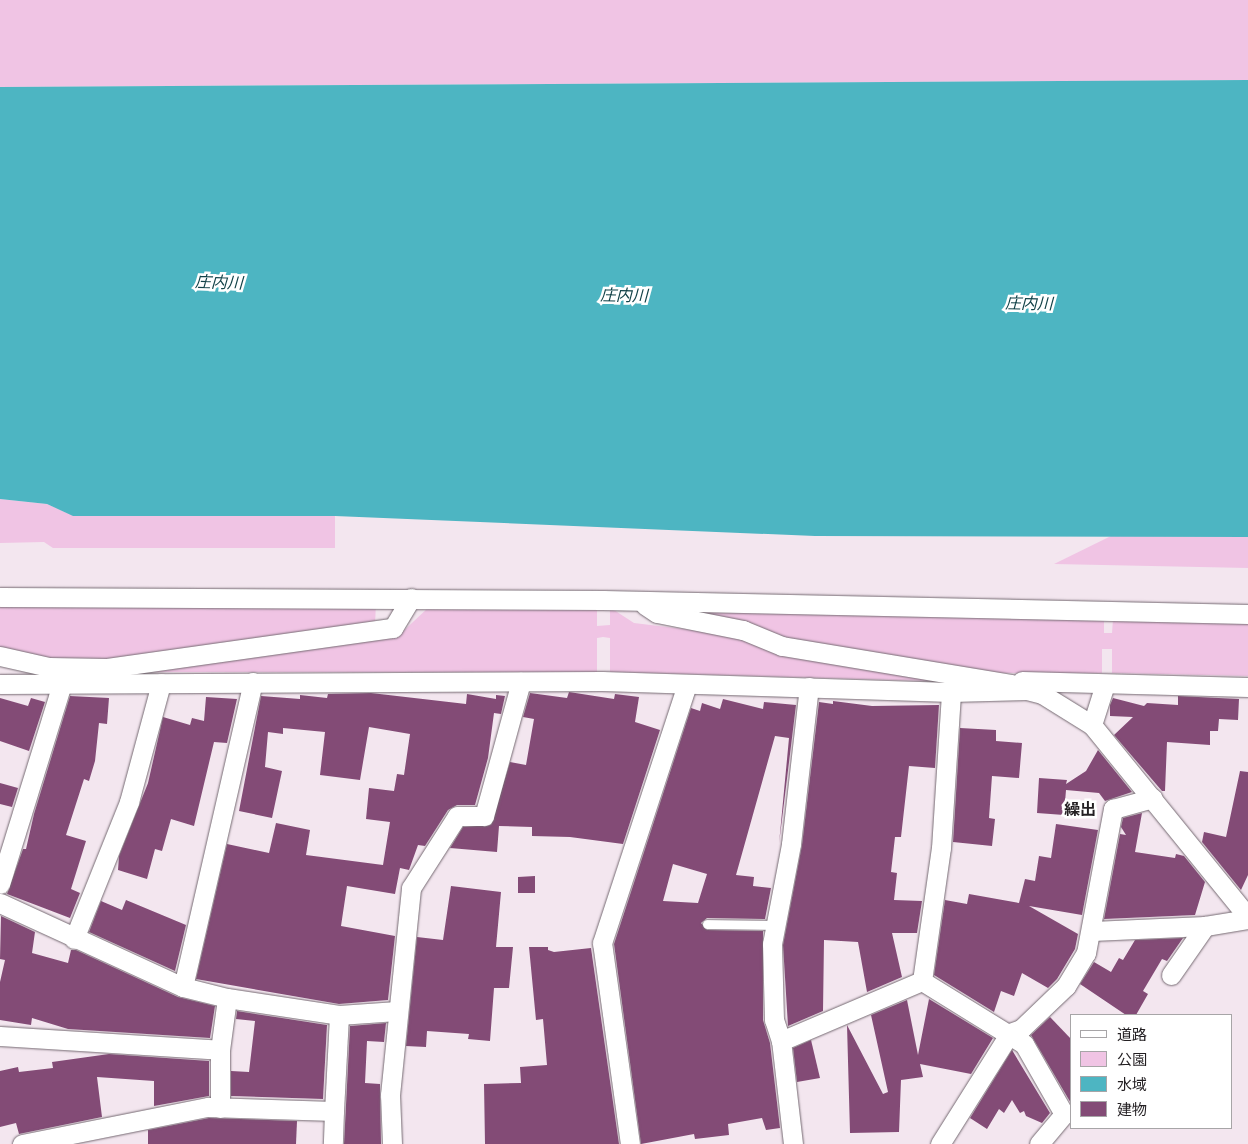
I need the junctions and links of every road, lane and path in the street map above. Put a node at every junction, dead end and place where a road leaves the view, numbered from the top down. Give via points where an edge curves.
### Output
1 (0, 596) edge
2 (411, 598) junction
3 (639, 602) junction
4 (1248, 614) edge
5 (0, 656) edge
6 (108, 676) junction
7 (1001, 680) junction
8 (253, 682) junction
9 (521, 682) junction
10 (161, 683) junction
11 (0, 684) edge
12 (62, 684) junction
13 (1105, 684) junction
14 (687, 685) junction
15 (809, 687) junction
16 (1248, 687) edge
17 (1027, 690) junction
18 (951, 692) junction
19 (1092, 725) junction
20 (1153, 798) junction
21 (0, 884) edge
22 (0, 903) edge
23 (1246, 909) edge
24 (707, 924) dead end
25 (775, 925) junction
26 (1205, 926) junction
27 (1092, 931) junction
28 (74, 939) junction
29 (1171, 975) dead end
30 (922, 981) junction
31 (183, 987) junction
32 (226, 998) junction
33 (398, 1011) junction
34 (339, 1016) junction
35 (1010, 1033) junction
36 (0, 1036) edge
37 (781, 1042) junction
38 (220, 1050) junction
39 (220, 1108) junction
40 (334, 1111) junction
41 (22, 1144) edge
42 (333, 1144) edge
43 (392, 1144) edge
44 (630, 1144) edge
45 (793, 1144) edge
46 (940, 1144) edge
47 (1039, 1144) edge

1 - 2 street
2 - 3 street
2 - 6 street via 393,628
3 - 4 street
3 - 7 street via 657,613 743,630 782,646
5 - 6 street
6 - 10 street
6 - 12 street
7 - 13 street
7 - 17 street
8 - 9 street
8 - 10 street
8 - 31 street
9 - 14 street
9 - 33 street via 484,816 457,816 411,888
10 - 28 street via 129,802
11 - 12 street
12 - 21 street
13 - 16 street
13 - 19 street
14 - 15 street
14 - 44 street via 602,943
15 - 18 street
15 - 25 street via 791,844
17 - 18 street
17 - 19 street via 1042,694
18 - 30 street via 941,848
19 - 20 street
20 - 23 street
20 - 27 street via 1113,809
22 - 28 street
23 - 26 street
24 - 25 lane
25 - 37 street via 772,944 774,1020
26 - 27 street
26 - 29 street
27 - 35 street via 1086,952 1066,986 1022,1029
28 - 31 street
30 - 35 street
30 - 37 street
31 - 32 street
32 - 34 street
32 - 38 street
33 - 34 street
33 - 43 street via 390,1095
34 - 40 street
35 - 46 street
35 - 47 street via 1024,1044 1064,1114
36 - 38 street
37 - 45 street
38 - 39 street
39 - 40 street
39 - 41 street
40 - 42 street

